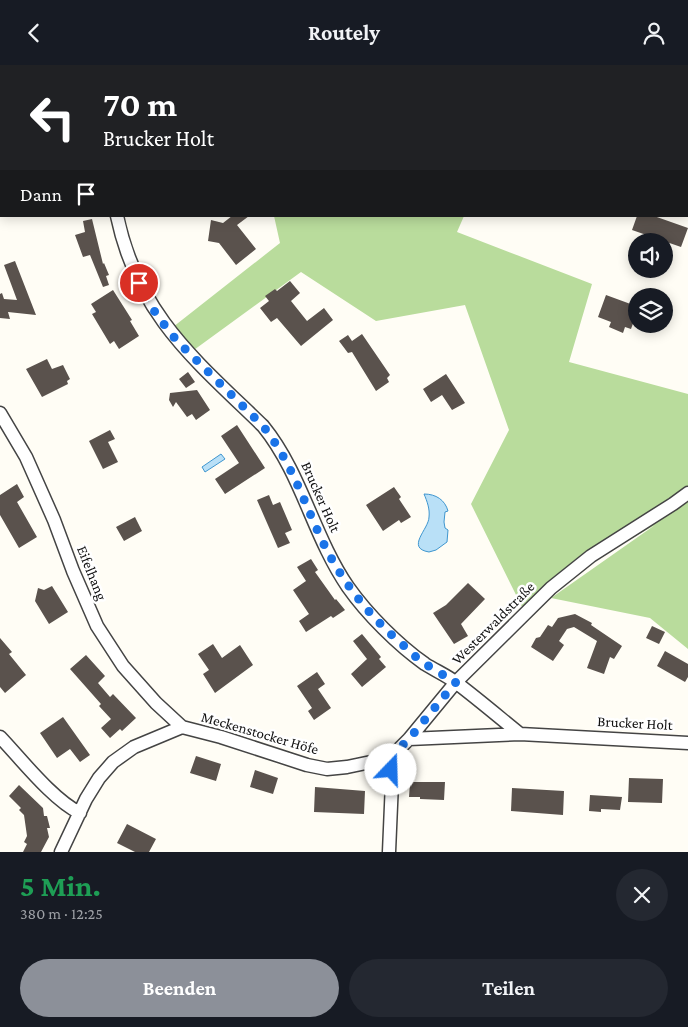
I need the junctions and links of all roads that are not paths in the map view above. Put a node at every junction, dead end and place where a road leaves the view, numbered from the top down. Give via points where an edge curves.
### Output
1 (117, 217) edge
2 (0, 413) edge
3 (688, 493) edge
4 (456, 682) junction
5 (182, 727) junction
6 (520, 734) junction
7 (0, 737) edge
8 (409, 739) junction
9 (688, 743) edge
10 (390, 757) junction
11 (80, 813) junction
12 (61, 852) edge
13 (389, 852) edge

1 - 4 street, Brucker Holt via 129,259 156,314 177,341 274,439 292,470 328,553 348,587 381,626 425,664
2 - 5 street, Eifelhang via 26,457 97,626 123,666
3 - 4 street, Westerwaldstraße via 568,573
4 - 6 street, Brucker Holt
4 - 8 street, Westerwaldstraße
5 - 10 street, Meckenstocker Höfe via 327,769
5 - 11 street, Meckenstocker Höfe via 134,747 113,762 99,778
6 - 8 street, Brucker Holt
6 - 9 street, Brucker Holt
7 - 11 street via 57,797
8 - 10 street, Westerwaldstraße
10 - 13 street
11 - 12 street, Meckenstocker Höfe

